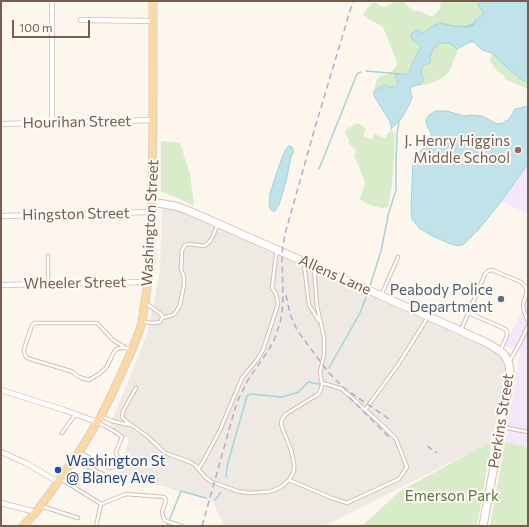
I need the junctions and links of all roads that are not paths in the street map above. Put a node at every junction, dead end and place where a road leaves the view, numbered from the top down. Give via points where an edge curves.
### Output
1 (52, 1) edge
2 (153, 1) edge
3 (81, 20) dead end
4 (153, 21) junction
5 (153, 120) junction
6 (52, 122) junction
7 (1, 124) edge
8 (152, 202) junction
9 (152, 212) junction
10 (1, 216) edge
11 (218, 224) junction
12 (278, 250) junction
13 (48, 256) dead end
14 (398, 257) dead end
15 (304, 261) junction
16 (314, 266) junction
17 (148, 282) junction
18 (48, 284) junction
19 (1, 285) edge
20 (380, 295) junction
21 (145, 302) junction
22 (469, 313) junction
23 (428, 316) junction
24 (162, 318) junction
25 (528, 321) edge
26 (142, 322) junction
27 (321, 324) junction
28 (528, 326) edge
29 (461, 331) junction
30 (129, 349) junction
31 (500, 351) junction
32 (509, 363) junction
33 (322, 384) junction
34 (136, 388) dead end
35 (1, 390) edge
36 (365, 410) junction
37 (76, 414) junction
38 (99, 419) junction
39 (131, 425) junction
40 (502, 427) junction
41 (528, 432) edge
42 (62, 433) dead end
43 (1, 452) edge
44 (79, 452) junction
45 (73, 460) junction
46 (198, 469) junction
47 (109, 477) dead end
48 (59, 480) junction
49 (289, 480) junction
50 (1, 503) edge
51 (102, 504) junction
52 (38, 509) junction
53 (78, 518) dead end
54 (23, 526) edge
55 (27, 526) edge
56 (96, 526) edge
57 (182, 526) edge
58 (483, 526) edge

1 - 6 street
2 - 4 main road, Washington Street
3 - 4 street
4 - 5 main road, Washington Street
5 - 6 street, Hourihan Street
5 - 8 main road, Washington Street
6 - 7 street, Hourihan Street
8 - 9 main road, Washington Street
8 - 11 street, Allens Lane via 175,206
9 - 10 street, Hingston Street
9 - 17 main road, Washington Street
11 - 12 street, Allens Lane
11 - 24 lane via 211,240 204,246 189,244 182,250 181,269 184,285 180,306 173,315
12 - 15 street, Allens Lane
12 - 46 lane via 272,288 278,304 263,350 242,378 220,430
13 - 18 lane
14 - 20 lane
15 - 16 street, Allens Lane
15 - 27 lane via 309,305
16 - 20 street, Allens Lane
16 - 27 lane
17 - 18 street, Wheeler Street
17 - 21 main road, Washington Street
18 - 19 street, Wheeler Street
20 - 23 street, Allens Lane
21 - 24 lane via 162,315
21 - 26 main road, Washington Street
22 - 25 lane via 486,274 492,270 521,282 526,287 523,305
22 - 29 lane
22 - 31 lane via 505,329 507,336
23 - 29 street, Allens Lane
23 - 36 lane via 398,365
24 - 26 lane via 160,322
26 - 30 main road, Washington Street
27 - 33 lane via 324,337 324,355 320,372
28 - 32 lane
29 - 31 street, Allens Lane
30 - 30 lane via 113,340 97,323 35,323 32,325 24,352 30,359 73,372 89,380 106,368 117,349
30 - 38 main road, Washington Street via 112,394
31 - 32 street, Allens Lane
32 - 40 street, Perkins Street via 510,379
33 - 36 lane via 342,389
33 - 49 lane via 322,389 317,395 282,419 281,424 294,464
34 - 39 lane via 122,417
35 - 37 street
36 - 49 lane via 396,439 407,467 400,479 347,503
37 - 38 street
37 - 42 lane
38 - 39 lane
38 - 44 main road, Washington Street
38 - 44 lane via 122,437 116,452 117,464 110,468
39 - 46 lane via 164,452 190,462
40 - 41 lane
40 - 58 street, Perkins Street
43 - 48 street
44 - 45 main road, Washington Street
45 - 47 lane
45 - 48 main road, Washington Street
46 - 49 lane via 210,481 249,493 269,492
48 - 51 lane
48 - 52 main road, Washington Street
50 - 52 street
51 - 56 lane
51 - 57 lane via 126,494 164,497 164,519
52 - 53 lane
52 - 54 main road, Washington Street
52 - 55 main road, Washington Street

